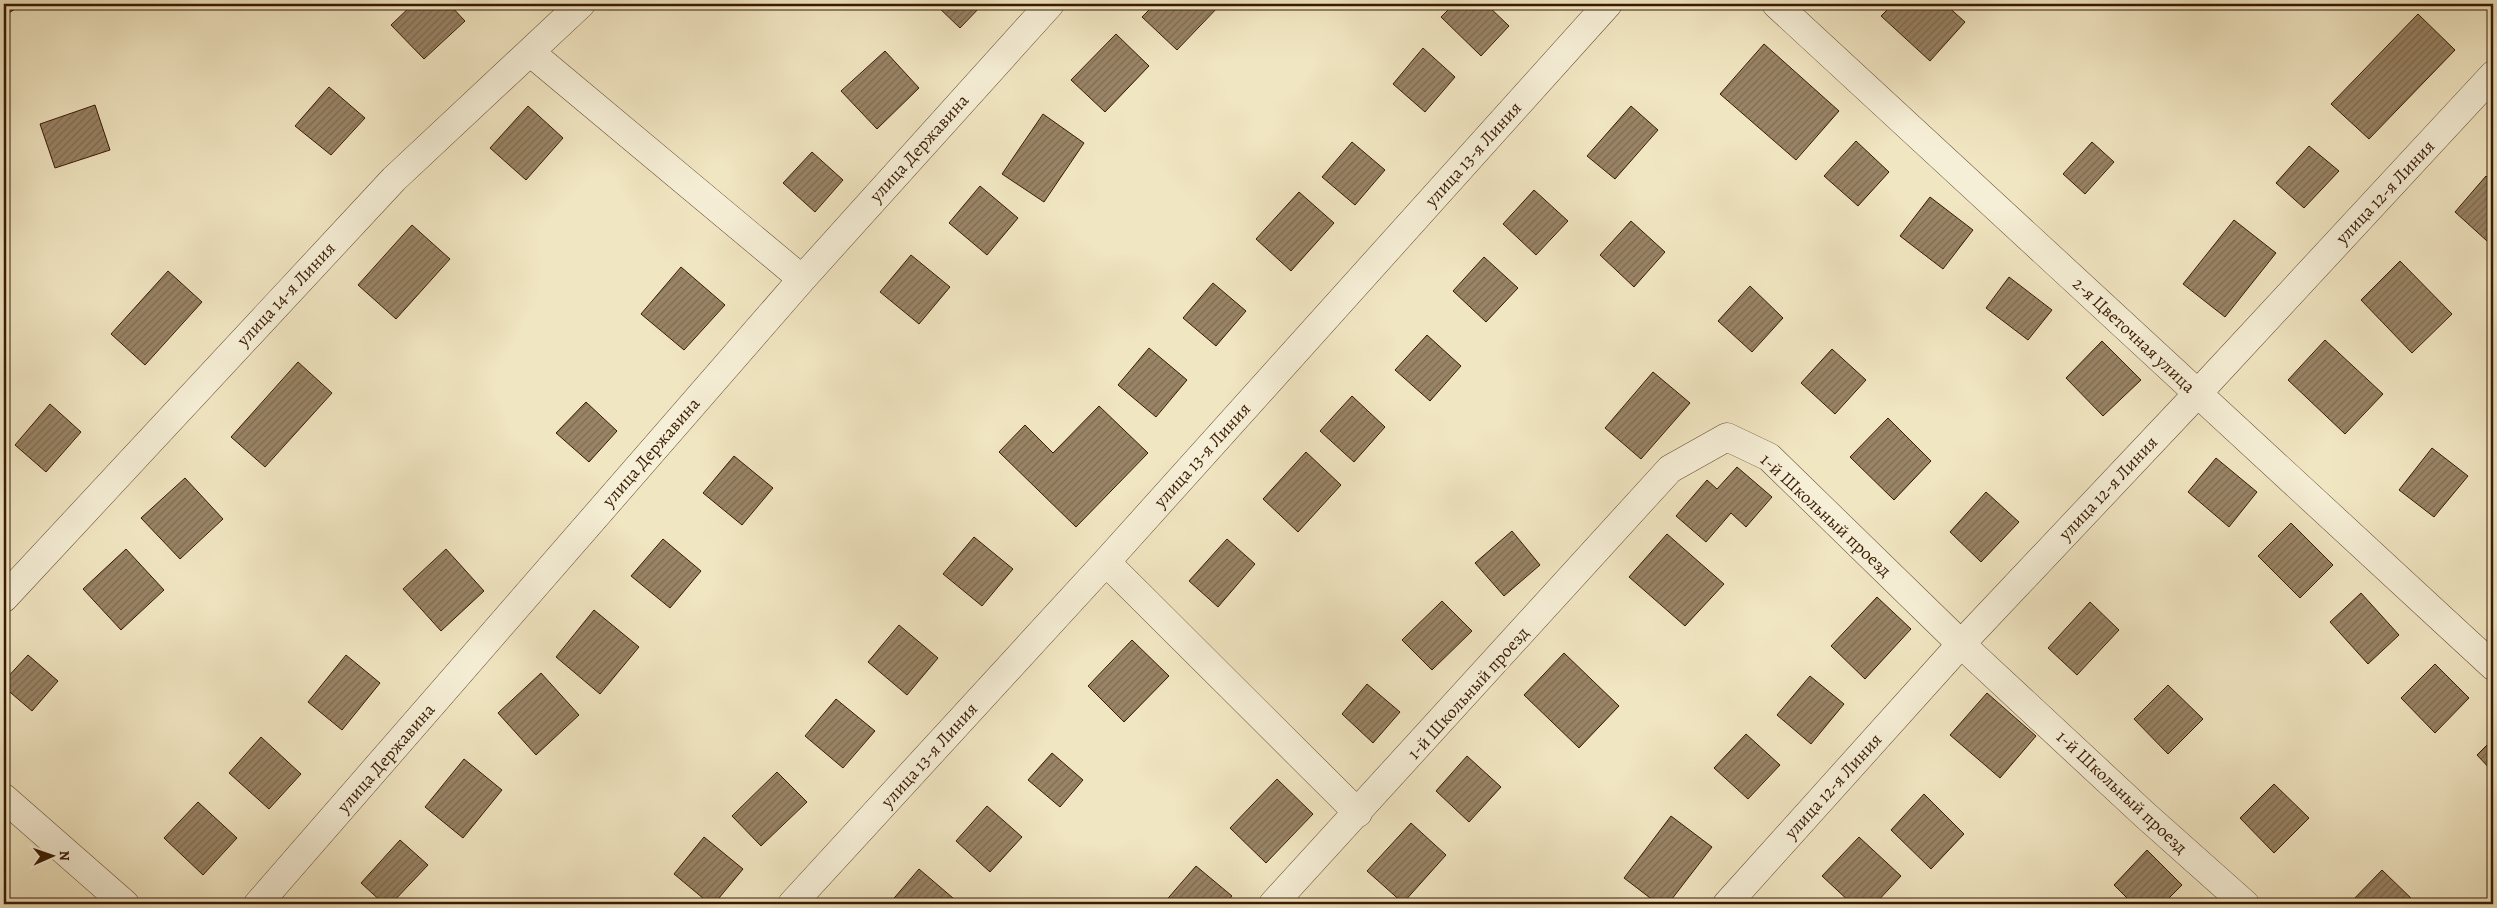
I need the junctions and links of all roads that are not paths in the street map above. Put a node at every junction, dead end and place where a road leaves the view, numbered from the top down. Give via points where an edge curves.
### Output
1 (582, 4) edge
2 (1050, 4) edge
3 (1608, 4) edge
4 (1776, 4) edge
5 (530, 52) junction
6 (2493, 75) edge
7 (802, 279) junction
8 (2198, 393) junction
9 (1106, 562) junction
10 (4, 598) edge
11 (1961, 644) junction
12 (2493, 666) edge
13 (4, 798) edge
14 (1358, 813) junction
15 (125, 904) edge
16 (258, 904) edge
17 (792, 904) edge
18 (1273, 904) edge
19 (1727, 904) edge
20 (2245, 904) edge

1 - 5 street, улица 14-я Линия
2 - 7 street, улица Державина
3 - 9 street, улица 13-я Линия
4 - 8 street, 2-я Цветочная улица
5 - 7 street
5 - 10 street, улица 14-я Линия via 394,179
6 - 8 street, улица 12-я Линия
7 - 16 street, улица Державина
8 - 11 street, улица 12-я Линия
8 - 12 street, 2-я Цветочная улица
9 - 14 street
9 - 17 street, улица 13-я Линия
11 - 14 street, 1-й Школьный проезд via 1769,457 1727,437 1670,469
11 - 19 street, улица 12-я Линия
11 - 20 street, 1-й Школьный проезд
13 - 15 street
14 - 18 street, 1-й Школьный проезд

